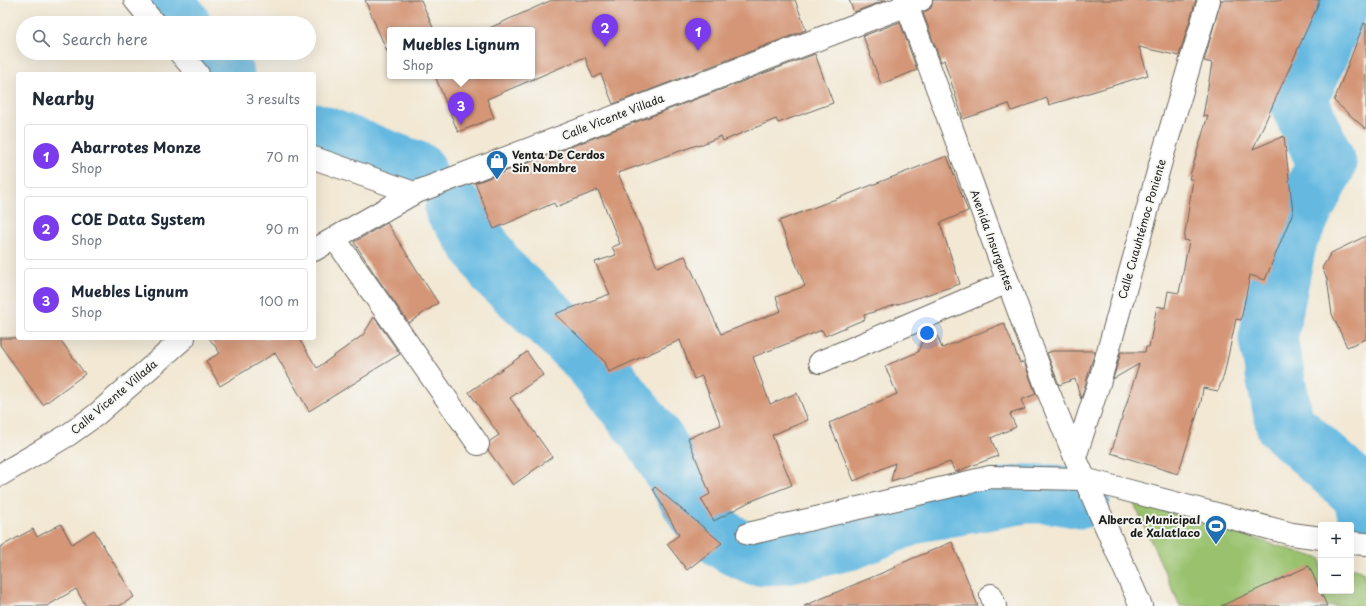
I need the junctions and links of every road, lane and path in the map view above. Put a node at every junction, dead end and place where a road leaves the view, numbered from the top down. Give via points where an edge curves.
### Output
1 (135, 0) edge
2 (1209, 0) edge
3 (911, 2) edge
4 (148, 16) edge
5 (186, 60) edge
6 (196, 72) edge
7 (316, 159) edge
8 (414, 193) junction
9 (335, 239) junction
10 (316, 249) edge
11 (1008, 282) junction
12 (182, 340) edge
13 (820, 362) dead end
14 (478, 444) dead end
15 (1075, 457) junction
16 (0, 475) edge
17 (1084, 479) junction
18 (748, 534) dead end
19 (1318, 538) edge
20 (1140, 606) edge

1 - 4 street
2 - 15 street, Calle Cuauhtémoc Poniente via 1100,380
3 - 8 street, Calle Vicente Villada
3 - 11 street, Avenida Insurgentes via 918,39
5 - 6 street
7 - 8 street
8 - 9 street, Calle Vicente Villada
9 - 10 street, Calle Vicente Villada
9 - 14 street
11 - 13 street
11 - 15 street, Avenida Insurgentes
12 - 16 street, Calle Vicente Villada via 96,415 68,435
15 - 17 street, Avenida Insurgentes
17 - 18 street via 990,477
17 - 19 street via 1292,534
17 - 20 street, Avenida Insurgentes

